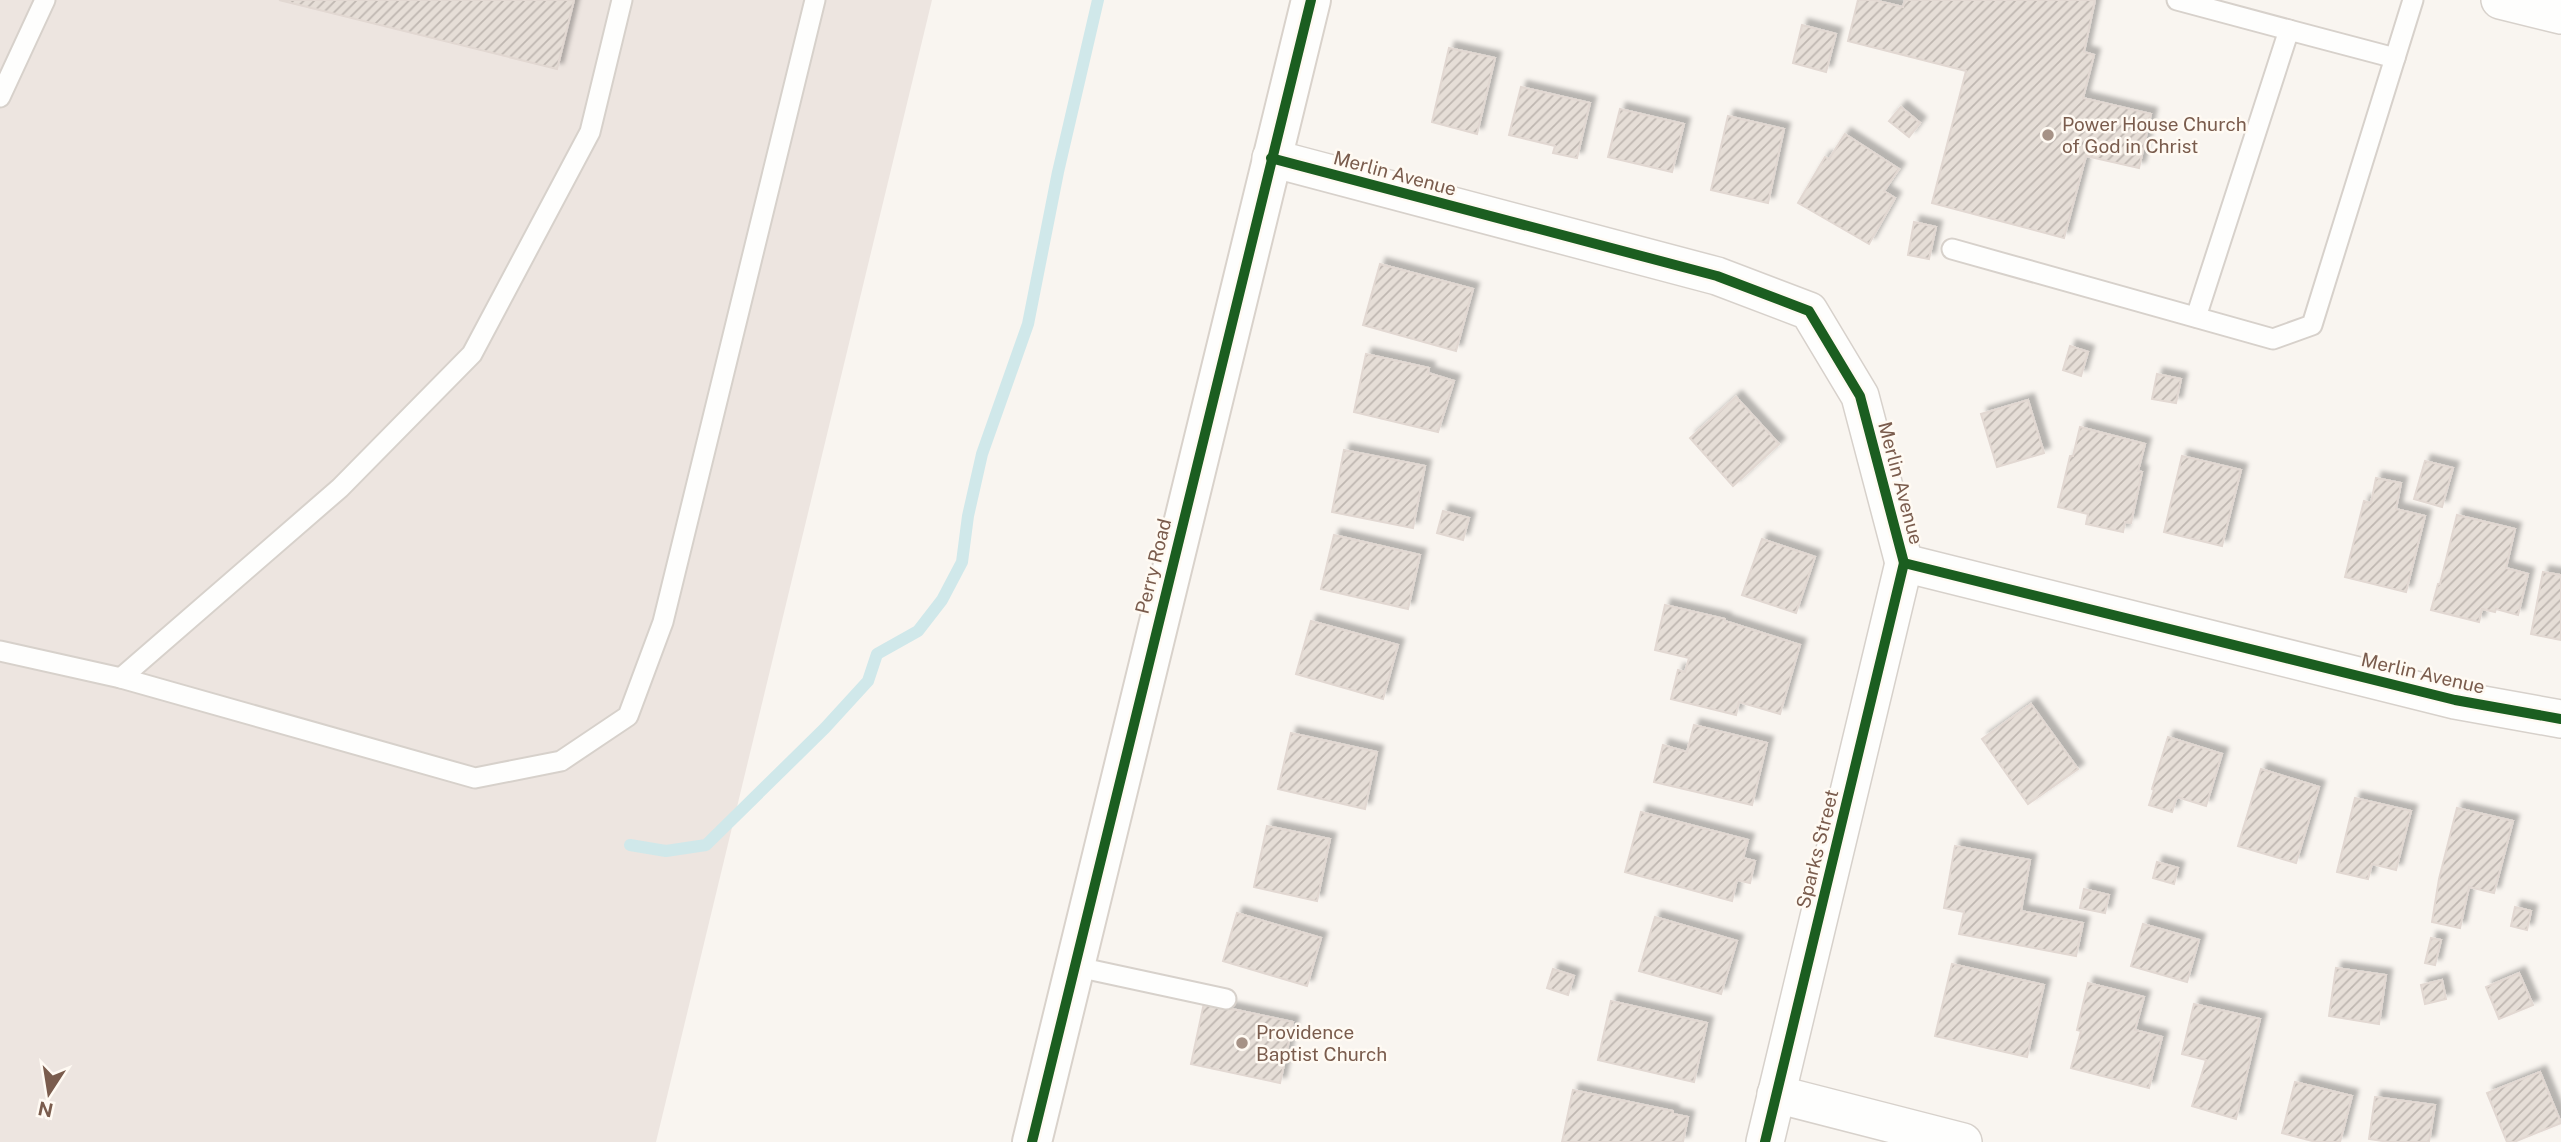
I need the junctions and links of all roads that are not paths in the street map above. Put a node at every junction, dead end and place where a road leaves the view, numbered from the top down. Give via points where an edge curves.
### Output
1 (44, 0) edge
2 (622, 0) edge
3 (816, 0) edge
4 (1311, 0) edge
5 (2177, 0) edge
6 (2413, 0) edge
7 (2500, 0) edge
8 (2561, 15) edge
9 (2289, 30) junction
10 (2395, 58) junction
11 (0, 97) edge
12 (1270, 158) junction
13 (1952, 249) dead end
14 (2196, 317) junction
15 (1904, 564) junction
16 (0, 651) edge
17 (121, 678) junction
18 (2561, 719) edge
19 (1073, 966) junction
20 (1226, 999) dead end
21 (1776, 1094) junction
22 (1032, 1142) edge
23 (1765, 1142) edge
24 (1963, 1142) edge

1 - 11 lane
2 - 17 lane via 590,132 471,354 340,488
3 - 17 lane via 663,622 628,716 561,761 475,778
4 - 12 main road, Perry Road
5 - 9 lane
6 - 10 lane
7 - 8 street
9 - 10 lane
9 - 14 lane
10 - 14 lane via 2312,325 2273,339
12 - 15 street, Merlin Avenue via 1717,276 1809,311 1860,396
12 - 19 main road, Perry Road
13 - 14 lane
15 - 18 street, Merlin Avenue via 2455,700
15 - 21 street, Sparks Street
16 - 17 lane
19 - 20 lane
19 - 22 main road, Perry Road
21 - 23 street, Sparks Street
21 - 24 street

